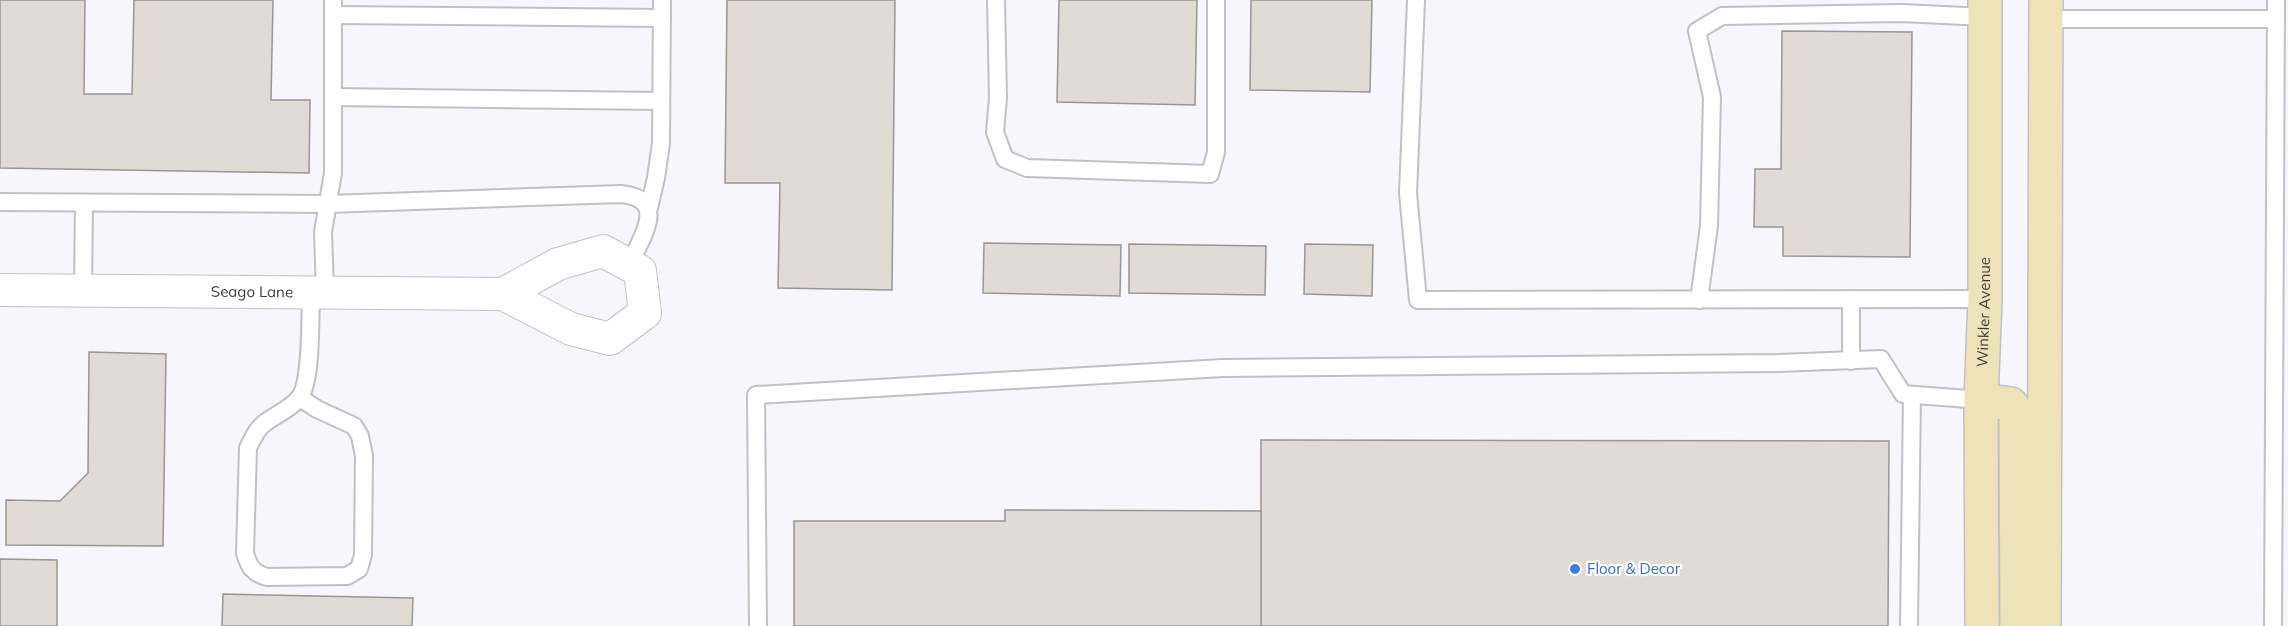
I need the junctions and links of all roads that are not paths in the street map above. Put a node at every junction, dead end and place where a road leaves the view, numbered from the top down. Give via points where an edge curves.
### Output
1 (662, 0) edge
2 (996, 0) edge
3 (1216, 0) edge
4 (1416, 0) edge
5 (2276, 0) edge
6 (333, 8) edge
7 (1985, 8) edge
8 (2046, 10) edge
9 (662, 18) junction
10 (2276, 19) junction
11 (333, 97) junction
12 (661, 101) junction
13 (0, 202) edge
14 (84, 202) junction
15 (328, 204) junction
16 (649, 208) junction
17 (629, 265) junction
18 (0, 290) edge
19 (83, 290) junction
20 (318, 291) junction
21 (503, 294) junction
22 (1985, 299) junction
23 (1699, 300) junction
24 (1851, 300) junction
25 (1851, 361) junction
26 (1912, 395) junction
27 (300, 398) junction
28 (1981, 400) junction
29 (758, 626) edge
30 (1909, 626) edge
31 (1982, 626) edge
32 (2018, 626) edge
33 (2044, 626) edge
34 (2273, 626) edge

1 - 9 lane
2 - 3 lane via 995,132 1005,159 1027,168 1210,174 1216,152
4 - 23 lane via 1408,193 1418,300
5 - 10 lane
6 - 9 lane
6 - 11 lane
7 - 22 street, Winkler Avenue
7 - 23 lane via 1722,16 1697,31 1712,97 1709,226
8 - 10 lane
8 - 33 street
9 - 12 lane
10 - 34 lane
11 - 12 lane
11 - 15 lane via 333,173
12 - 16 lane via 661,143
13 - 14 lane
14 - 15 lane
14 - 19 lane
15 - 16 lane via 621,194 635,196
15 - 20 lane
16 - 17 lane via 649,219
17 - 21 street, Seago Lane via 603,251 558,264
17 - 21 street, Seago Lane via 640,271 645,313 610,339 571,329
18 - 19 street, Seago Lane
19 - 20 street, Seago Lane
20 - 21 street, Seago Lane
20 - 27 lane via 306,384
22 - 24 lane
22 - 28 street, Winkler Avenue
23 - 24 lane
24 - 25 lane
25 - 26 lane via 1881,359 1904,394
25 - 29 lane via 1223,368 756,395
26 - 28 lane
26 - 30 lane
27 - 27 lane via 266,422 248,448 245,553 256,573 267,577 347,576 359,568 363,555 364,456 360,436 354,426
28 - 31 street, Winkler Avenue
28 - 32 street via 2011,404 2016,412

